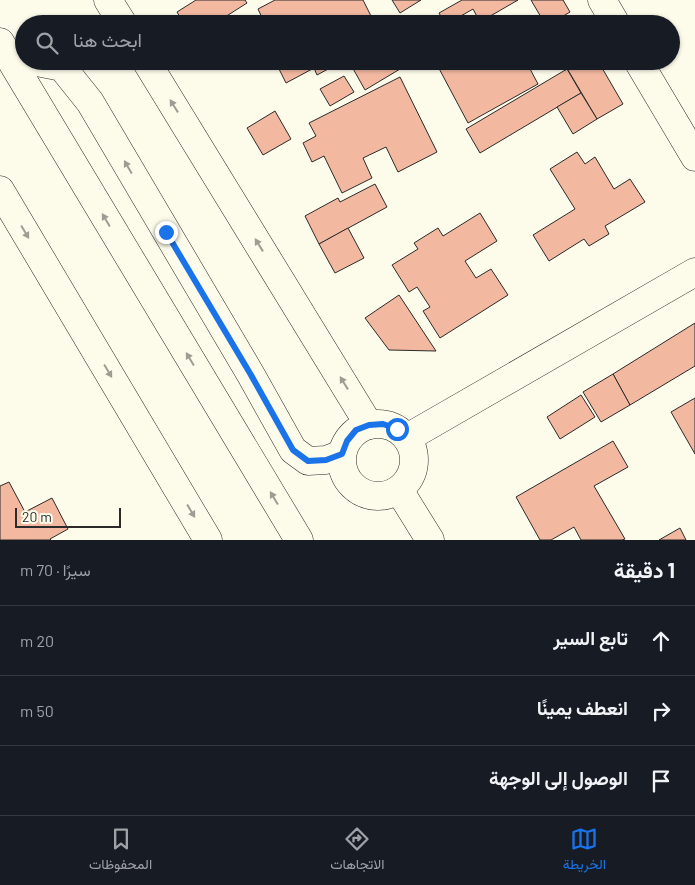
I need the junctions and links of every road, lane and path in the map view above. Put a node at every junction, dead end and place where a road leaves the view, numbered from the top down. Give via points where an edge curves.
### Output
1 (108, 0) edge
2 (602, 0) edge
3 (117, 15) edge
4 (611, 15) edge
5 (25, 70) edge
6 (64, 70) edge
7 (152, 70) edge
8 (643, 70) edge
9 (695, 158) edge
10 (0, 190) edge
11 (695, 272) edge
12 (369, 425) junction
13 (408, 438) junction
14 (342, 454) junction
15 (400, 490) junction
16 (208, 540) edge
17 (299, 540) edge
18 (430, 540) edge

1 - 3 main road
2 - 4 main road
17 -> 5 main road
14 -> 6 main road via 326,460 308,461 293,450 90,102
12 -> 7 main road
8 - 9 main road
10 -> 16 main road
11 - 13 main road
12 - 13 main road via 390,426
12 - 14 main road via 356,430
13 - 15 main road via 414,466
14 - 15 main road via 342,469 348,482 359,491 372,496 387,496
15 - 18 main road

